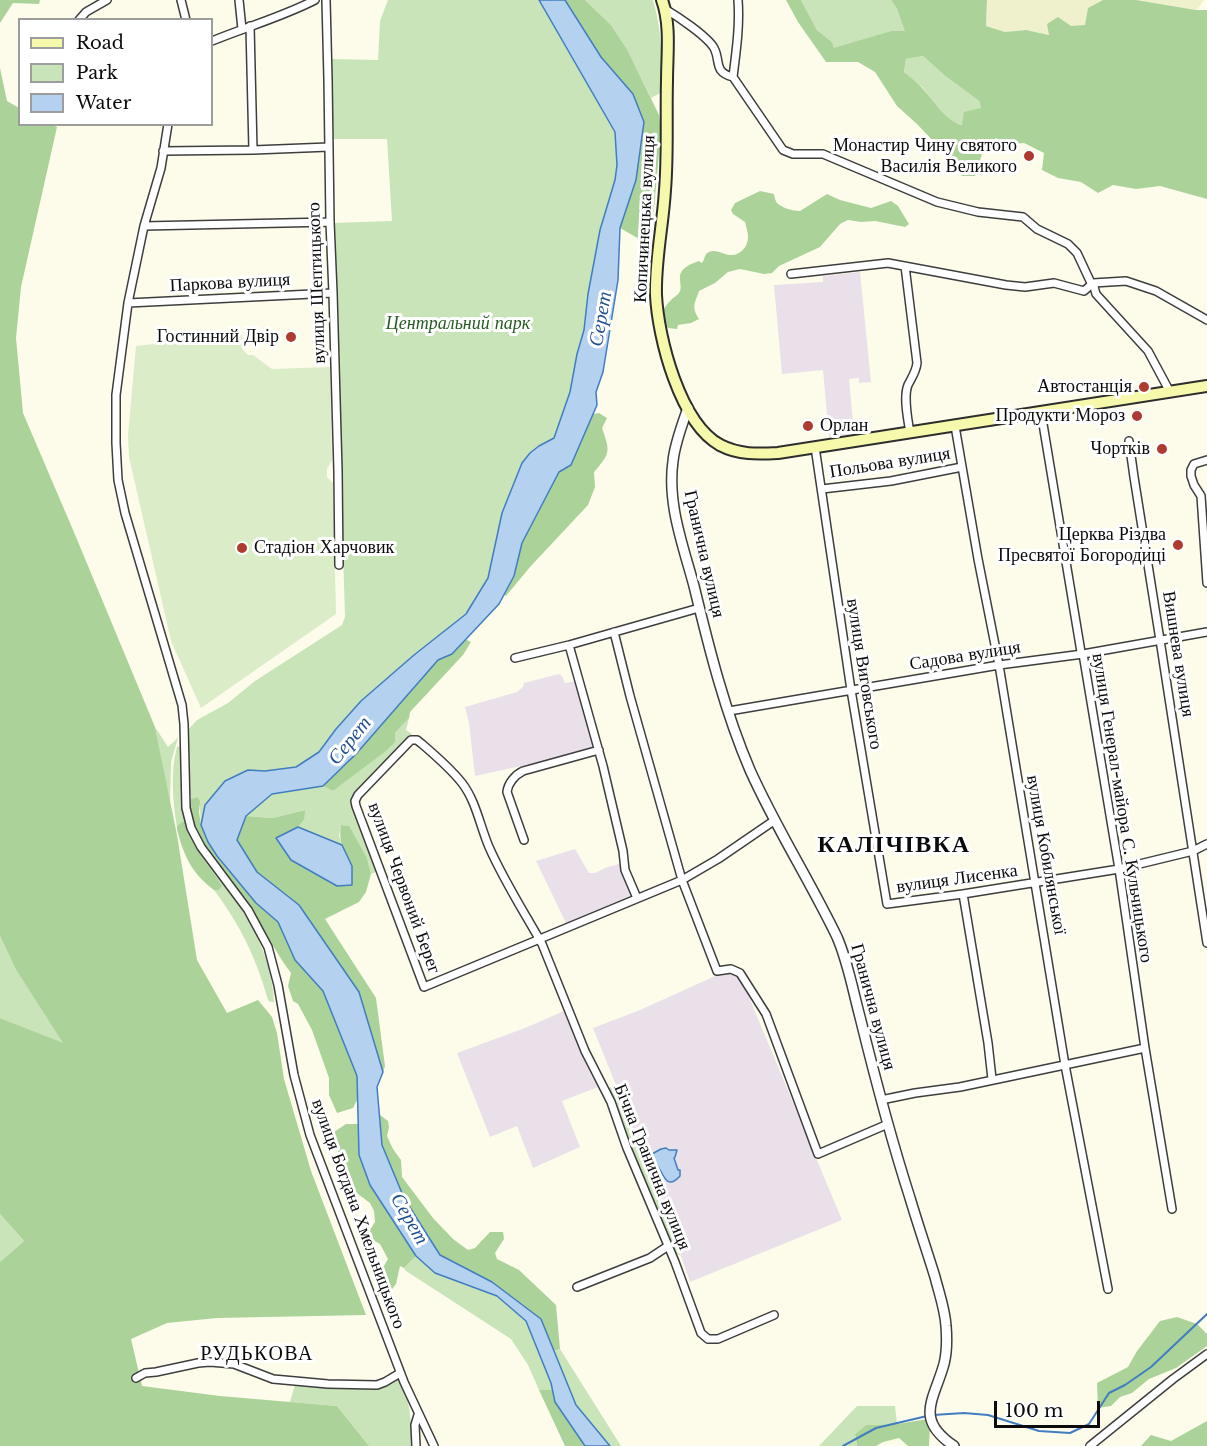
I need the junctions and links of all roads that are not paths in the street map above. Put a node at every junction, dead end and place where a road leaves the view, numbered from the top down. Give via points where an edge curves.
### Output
1 (107, 0) edge
2 (182, 0) edge
3 (239, 0) edge
4 (315, 0) edge
5 (326, 0) edge
6 (738, 0) edge
7 (663, 4) edge
8 (81, 18) edge
9 (186, 18) edge
10 (250, 26) junction
11 (242, 29) junction
12 (213, 42) edge
13 (733, 77) junction
14 (168, 126) edge
15 (329, 147) junction
16 (253, 150) junction
17 (163, 151) junction
18 (330, 222) junction
19 (144, 226) junction
20 (905, 266) junction
21 (791, 274) dead end
22 (1093, 283) junction
23 (333, 293) junction
24 (128, 303) junction
25 (1207, 320) edge
26 (1207, 386) edge
27 (1170, 392) junction
28 (688, 408) junction
29 (1041, 412) junction
30 (955, 426) junction
31 (910, 433) junction
32 (1129, 441) dead end
33 (815, 447) junction
34 (1207, 459) edge
35 (962, 467) junction
36 (822, 489) junction
37 (339, 565) dead end
38 (1207, 583) edge
39 (699, 608) junction
40 (614, 632) junction
41 (1207, 633) edge
42 (1160, 640) junction
43 (569, 645) junction
44 (1083, 654) junction
45 (515, 658) dead end
46 (999, 665) junction
47 (851, 690) junction
48 (729, 711) junction
49 (599, 750) junction
50 (775, 820) junction
51 (524, 840) dead end
52 (1207, 844) edge
53 (1193, 851) junction
54 (1119, 869) junction
55 (682, 880) junction
56 (1036, 883) junction
57 (963, 894) junction
58 (638, 898) junction
59 (887, 904) joint
60 (539, 939) junction
61 (1207, 943) edge
62 (1145, 1048) junction
63 (1065, 1065) junction
64 (992, 1079) junction
65 (881, 1100) junction
66 (888, 1124) junction
67 (1172, 1209) dead end
68 (668, 1246) junction
69 (577, 1287) dead end
70 (1107, 1289) dead end
71 (774, 1315) dead end
72 (1207, 1354) edge
73 (400, 1373) junction
74 (136, 1378) dead end
75 (418, 1415) junction
76 (416, 1446) edge
77 (434, 1446) edge
78 (954, 1446) edge
79 (1090, 1446) edge

1 - 8 street
2 - 9 street
3 - 11 street
4 - 10 street
5 - 15 street, вулиця Шептицького
6 - 13 street
7 - 13 street via 710,43 720,70
7 - 28 main road, Копичинецька вулиця via 667,27 665,189 657,303 665,348
10 - 11 street
10 - 16 street
11 - 12 street
13 - 22 street via 783,150 822,154 937,202 1023,217 1037,229 1068,244
14 - 17 street, вулиця Богдана Хмельницького
15 - 16 street
15 - 18 street, вулиця Шептицького
16 - 17 street
17 - 19 street, вулиця Богдана Хмельницького
18 - 19 street
18 - 23 street, вулиця Шептицького
19 - 24 street, вулиця Богдана Хмельницького
20 - 21 street via 888,263
20 - 22 street via 1025,287 1054,283 1084,291
20 - 31 street via 917,363 906,401
22 - 25 street via 1126,281 1156,291
22 - 27 street via 1096,294 1148,351
23 - 24 street, Паркова вулиця
23 - 37 street, вулиця Шептицького
24 - 73 street, вулиця Богдана Хмельницького via 116,395 118,473 132,541 182,705 189,821 201,847 248,910 268,947 305,1121
26 - 27 main road, Копичинецька вулиця
27 - 29 main road, Копичинецька вулиця
28 - 33 main road, Копичинецька вулиця via 710,437 737,451 767,454
28 - 39 street, Гранична вулиця via 674,457 672,489
29 - 30 main road, Копичинецька вулиця
29 - 44 street, вулиця Генерал-майора С. Кульчицького
30 - 31 main road, Копичинецька вулиця
30 - 35 street, вулиця Кобилянської
31 - 33 main road, Копичинецька вулиця
32 - 42 street, Вишнева вулиця
33 - 36 street, вулиця Виговського
34 - 38 street via 1194,464 1190,473 1201,496
35 - 36 street, Польова вулиця
35 - 46 street, вулиця Кобилянської
36 - 47 street, вулиця Виговського
39 - 40 street
39 - 48 street, Гранична вулиця
40 - 43 street
40 - 55 street
41 - 42 street, Садова вулиця
42 - 44 street, Садова вулиця
42 - 53 street, Вишнева вулиця
43 - 45 street
43 - 49 street
44 - 46 street, Садова вулиця
44 - 54 street, вулиця Генерал-майора С. Кульчицького
46 - 47 street, Садова вулиця
46 - 56 street, вулиця Кобилянської
47 - 48 street, Садова вулиця
47 - 59 street, вулиця Виговського
48 - 50 street, Гранична вулиця via 747,762
49 - 51 street via 515,777 507,792
49 - 58 street via 625,870
50 - 55 street
50 - 65 street, Гранична вулиця via 840,946
52 - 53 street, вулиця Лисенка
53 - 54 street, вулиця Лисенка
53 - 61 street, Вишнева вулиця
54 - 56 street, вулиця Лисенка
54 - 62 street, вулиця Генерал-майора С. Кульчицького
55 - 58 street
55 - 66 street via 717,971 731,969 740,973 768,1020 818,1154
56 - 57 street, вулиця Лисенка
56 - 63 street, вулиця Кобилянської
57 - 59 street, вулиця Лисенка
57 - 64 street
58 - 60 street
60 - 60 street, вулиця Червоний Берег via 424,987 355,801 411,740 422,744 466,788 488,845
60 - 68 street, Бічна Гранична вулиця via 585,1051 611,1102
62 - 63 street
62 - 67 street, вулиця Генерал-майора С. Кульчицького
63 - 64 street
63 - 70 street, вулиця Кобилянської
64 - 65 street
65 - 66 street, Гранична вулиця
66 - 78 street, Гранична вулиця via 945,1315 945,1359 932,1395 930,1418 936,1432
68 - 69 street via 650,1258
68 - 71 street, Бічна Гранична вулиця via 705,1338 721,1338
72 - 79 street
73 - 74 street via 377,1385 328,1384 273,1379 234,1364 210,1362
73 - 75 street, вулиця Богдана Хмельницького
75 - 76 street
75 - 77 street, вулиця Богдана Хмельницького

